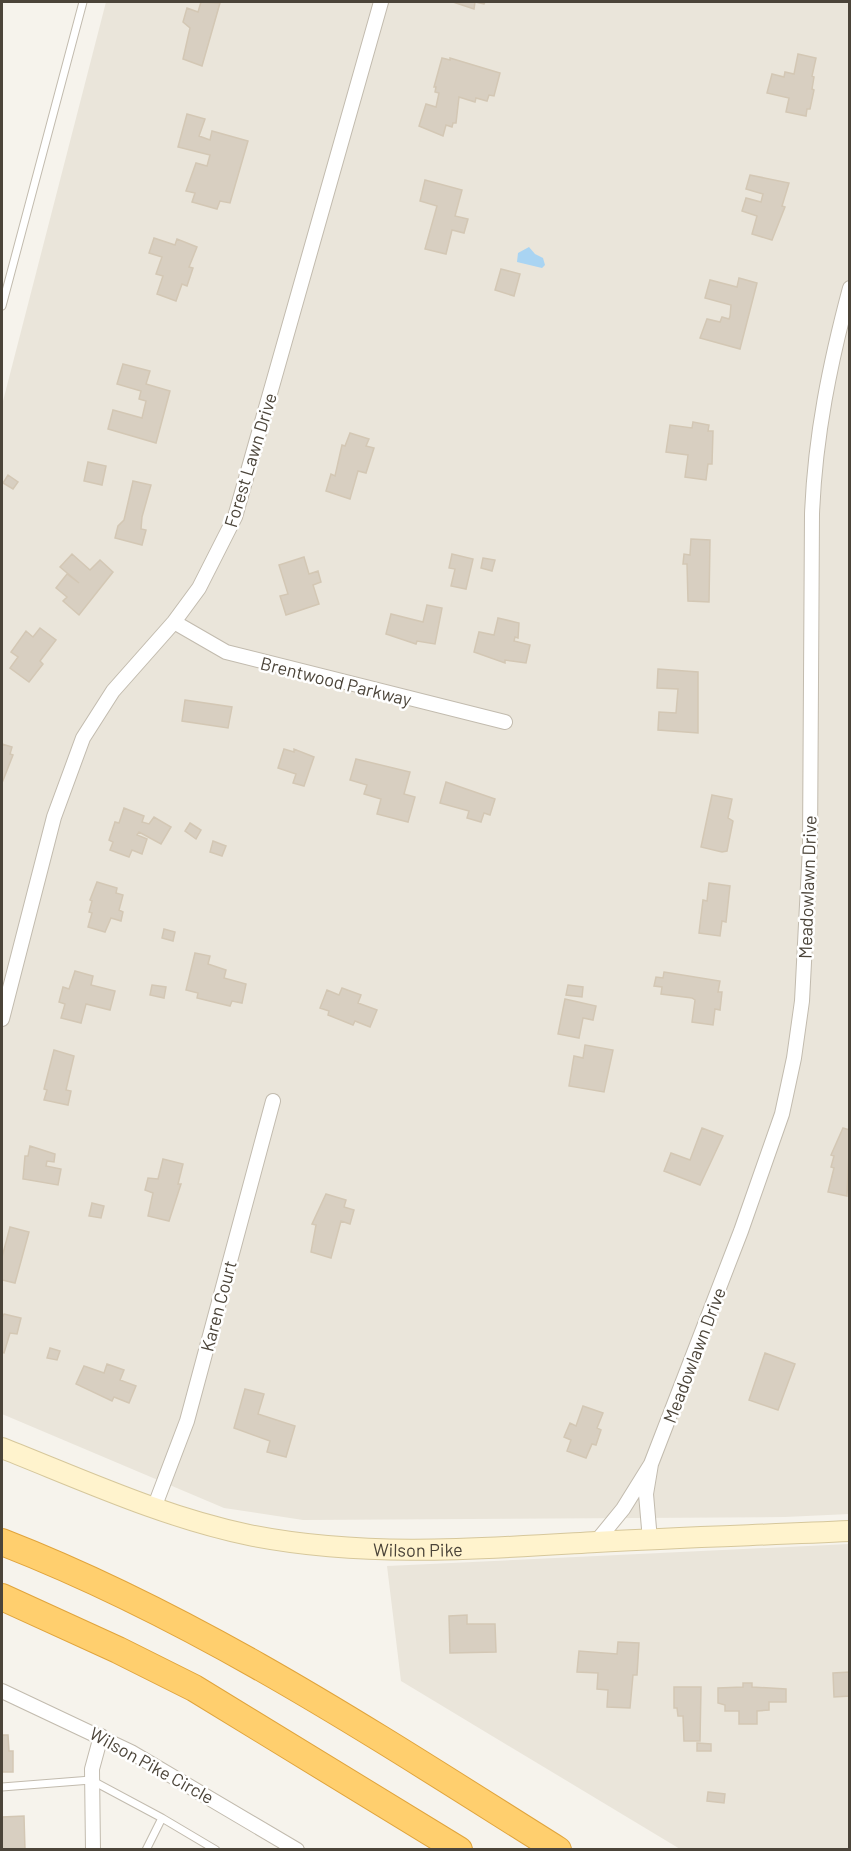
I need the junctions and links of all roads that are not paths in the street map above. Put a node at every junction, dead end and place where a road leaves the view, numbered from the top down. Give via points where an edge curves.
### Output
1 (83, 2) edge
2 (381, 2) edge
3 (849, 288) edge
4 (2, 306) edge
5 (174, 622) junction
6 (505, 722) dead end
7 (2, 1018) edge
8 (273, 1101) dead end
9 (2, 1448) edge
10 (651, 1464) junction
11 (154, 1508) junction
12 (849, 1531) edge
13 (650, 1540) junction
14 (2, 1542) edge
15 (596, 1542) junction
16 (2, 1598) edge
17 (2, 1691) edge
18 (101, 1736) junction
19 (91, 1780) junction
20 (2, 1787) edge
21 (162, 1818) junction
22 (93, 1850) edge
23 (146, 1850) edge
24 (216, 1850) edge
25 (297, 1850) edge
26 (459, 1850) edge
27 (558, 1850) edge

1 - 4 lane
2 - 5 street, Forest Lawn Drive via 235,518 207,575
3 - 10 street, Meadowlawn Drive via 816,447 812,513 810,847 802,1001 794,1058 782,1113 741,1231
5 - 6 street, Brentwood Parkway via 226,652
5 - 7 street, Forest Lawn Drive via 113,691 79,746 54,817
8 - 11 street, Karen Court via 187,1421
9 - 11 main road, Wilson Pike
10 - 13 street, Meadowlawn Drive via 646,1494
10 - 15 street, Meadowlawn Drive via 623,1509
11 - 15 main road, Wilson Pike via 247,1534 364,1550
12 - 13 main road, Wilson Pike
13 - 15 main road, Wilson Pike
14 - 27 highway via 116,1591 237,1653
16 - 26 highway via 177,1679
17 - 18 street, Wilson Pike Circle
18 - 19 street
18 - 25 street, Wilson Pike Circle
19 - 20 lane
19 - 21 lane
19 - 22 street
21 - 23 lane
21 - 24 lane

